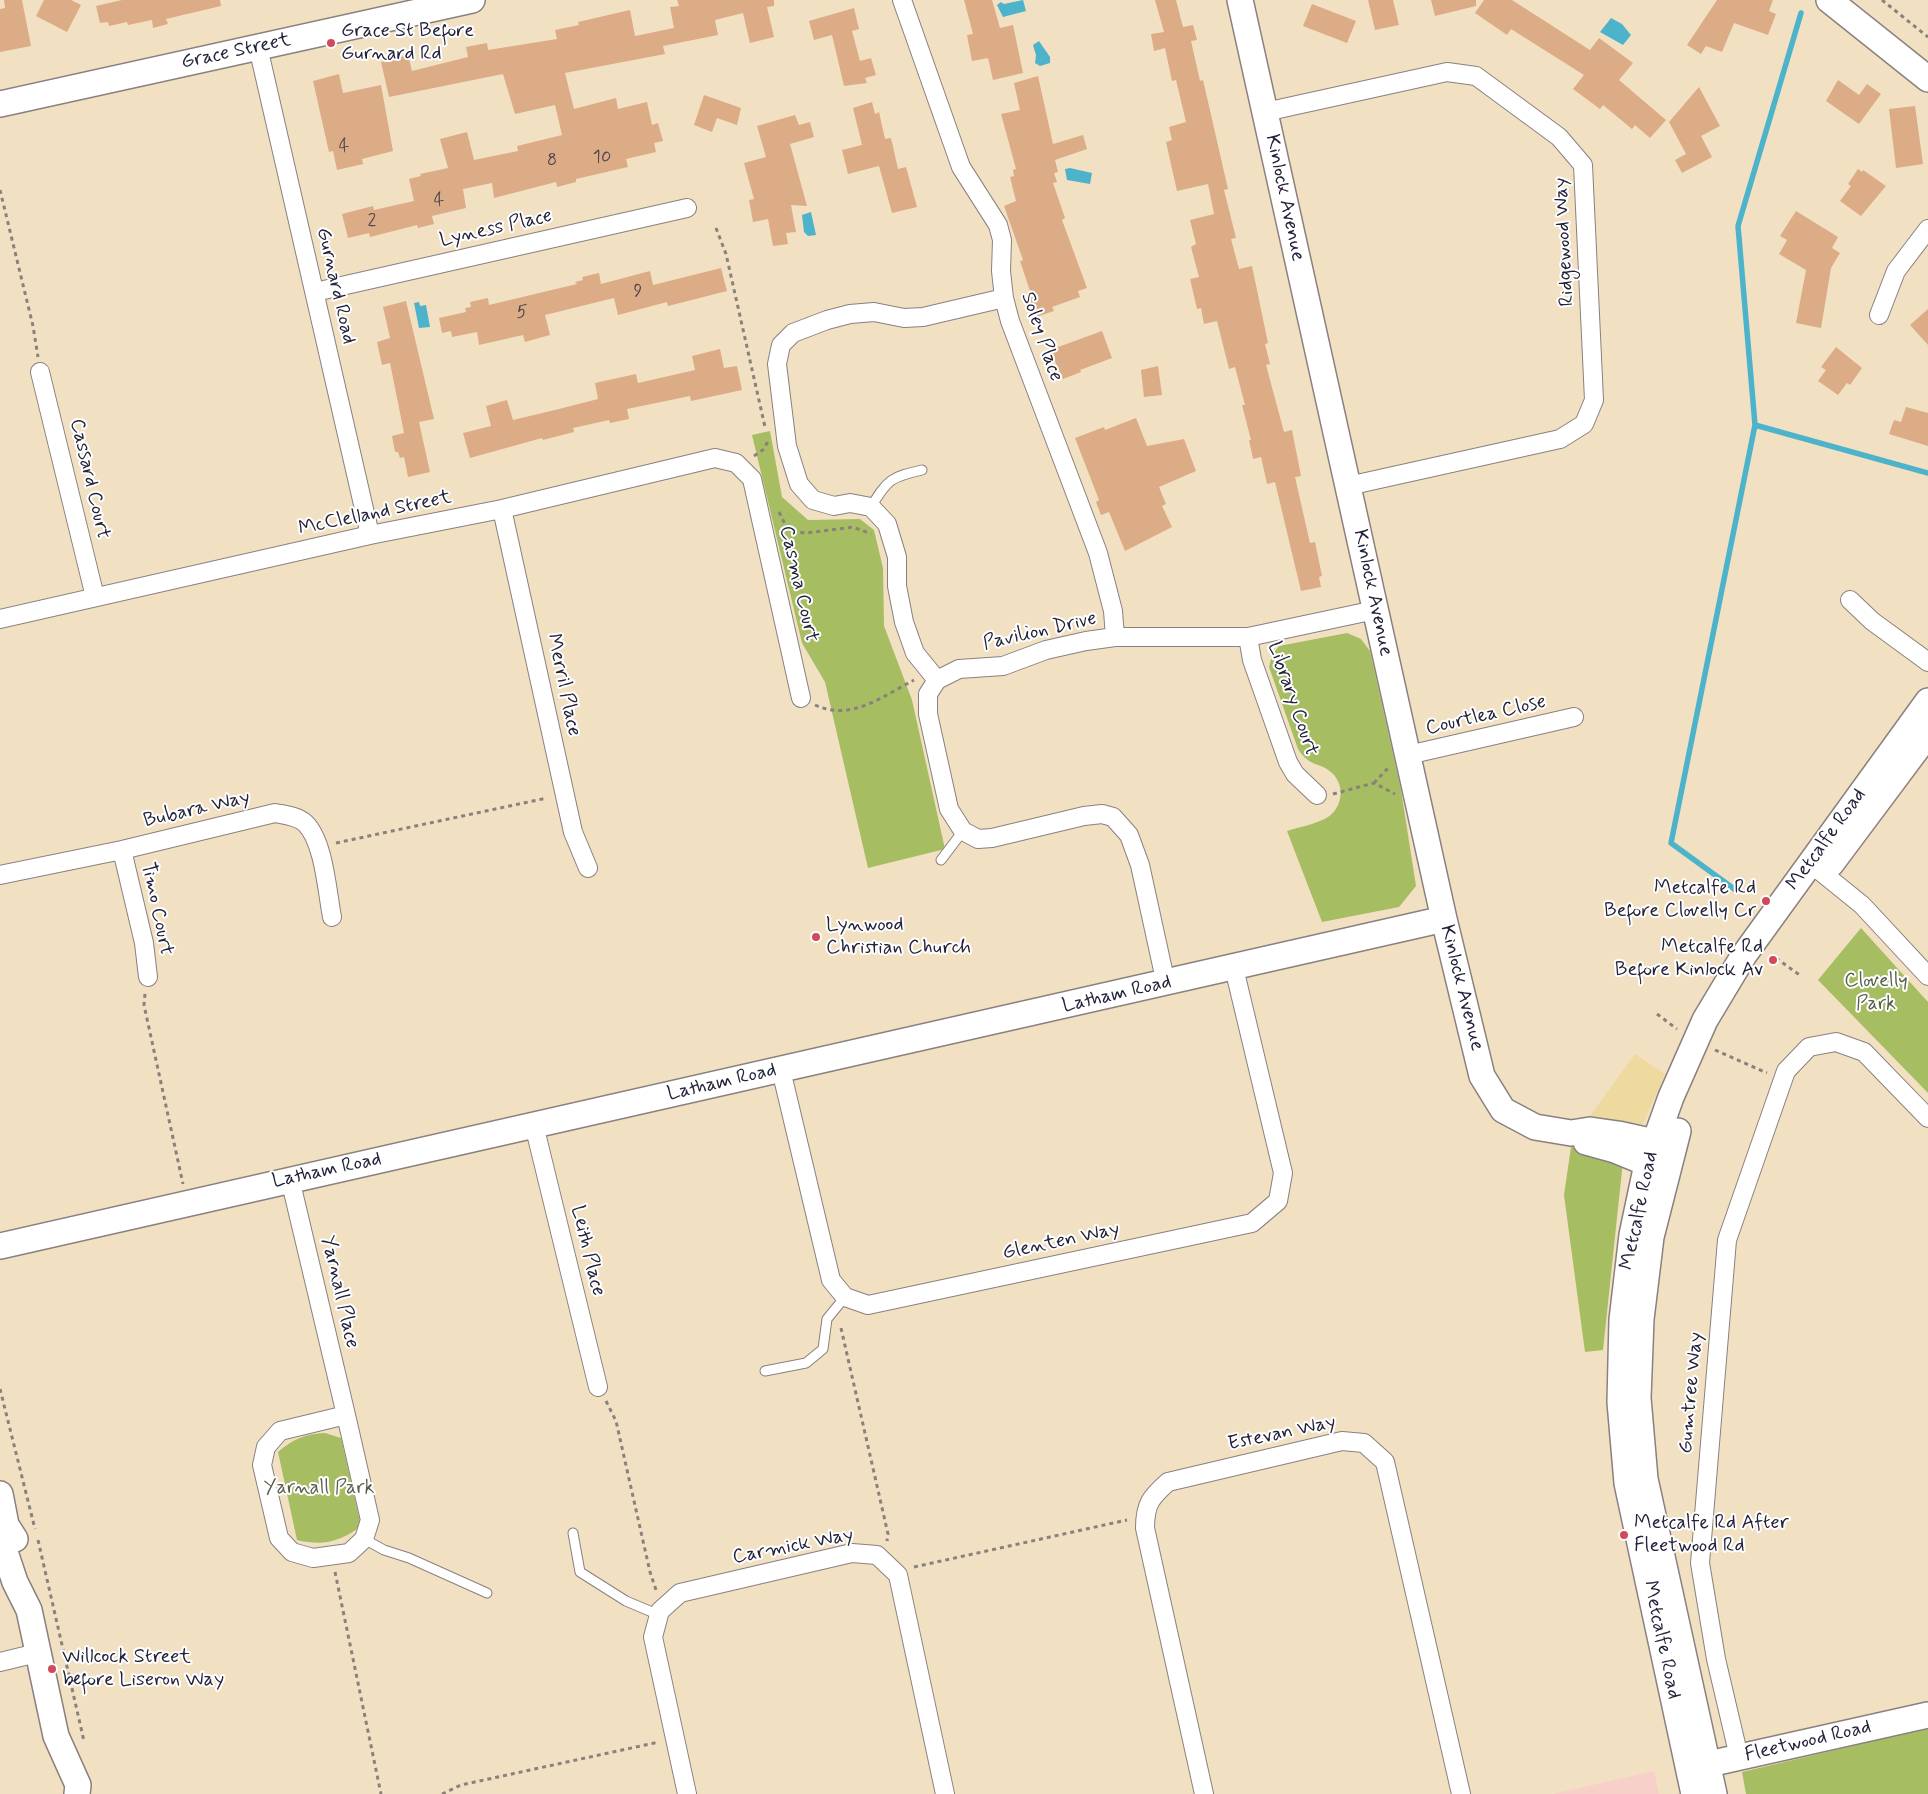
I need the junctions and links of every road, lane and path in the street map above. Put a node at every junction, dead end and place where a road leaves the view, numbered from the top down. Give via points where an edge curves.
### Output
1 (472, 0) edge
2 (902, 0) edge
3 (1240, 0) edge
4 (1829, 0) edge
5 (1856, 0) edge
6 (1882, 0) edge
7 (1928, 37) edge
8 (258, 47) junction
9 (1928, 58) edge
10 (1928, 79) edge
11 (0, 104) edge
12 (1265, 112) junction
13 (0, 190) edge
14 (687, 208) dead end
15 (716, 228) dead end
16 (1928, 229) edge
17 (315, 292) junction
18 (1004, 298) junction
19 (1880, 315) dead end
20 (40, 372) joint
21 (922, 470) dead end
22 (747, 474) junction
23 (1348, 486) junction
24 (871, 507) junction
25 (502, 509) junction
26 (370, 535) junction
27 (95, 597) junction
28 (1850, 600) dead end
29 (1375, 610) junction
30 (0, 619) edge
31 (1115, 637) junction
32 (1248, 637) junction
33 (1928, 662) edge
34 (914, 680) dead end
35 (937, 680) junction
36 (801, 698) joint
37 (1928, 701) edge
38 (1574, 717) dead end
39 (1928, 734) edge
40 (1408, 755) junction
41 (565, 795) junction
42 (1317, 796) joint
43 (1400, 802) dead end
44 (963, 831) junction
45 (318, 846) junction
46 (122, 850) junction
47 (941, 860) dead end
48 (588, 868) dead end
49 (1817, 868) junction
50 (0, 876) edge
51 (332, 917) dead end
52 (1444, 919) junction
53 (1776, 958) dead end
54 (1234, 968) junction
55 (148, 976) joint
56 (1801, 976) dead end
57 (1928, 976) edge
58 (1166, 984) junction
59 (781, 1070) junction
60 (1928, 1118) edge
61 (534, 1125) junction
62 (1660, 1156) junction
63 (290, 1179) junction
64 (188, 1202) junction
65 (0, 1246) edge
66 (845, 1297) junction
67 (765, 1371) dead end
68 (598, 1387) joint
69 (0, 1389) edge
70 (346, 1415) junction
71 (0, 1494) edge
72 (1145, 1516) junction
73 (573, 1533) dead end
74 (364, 1539) junction
75 (877, 1555) junction
76 (332, 1556) junction
77 (898, 1575) junction
78 (487, 1593) dead end
79 (663, 1610) junction
80 (37, 1653) junction
81 (0, 1662) edge
82 (1928, 1715) edge
83 (56, 1736) junction
84 (675, 1738) junction
85 (85, 1746) dead end
86 (1739, 1757) junction
87 (1698, 1767) junction
88 (63, 1794) edge
89 (77, 1794) edge
90 (381, 1794) edge
91 (442, 1794) edge
92 (687, 1794) edge
93 (945, 1794) edge
94 (1204, 1794) edge
95 (1461, 1794) edge
96 (1694, 1794) edge
97 (1714, 1794) edge

1 - 8 street, Grace Street
2 - 18 street, Soley Place via 961,167 998,226 1002,240
3 - 12 street, Kinlock Avenue
4 - 10 street
5 - 9 street
6 - 7 path
8 - 11 street, Grace Street
8 - 17 street, Gurnard Road
12 - 23 street, Kinlock Avenue
12 - 23 street, Ridgewood Way via 1447,72 1476,76 1559,137 1583,165 1594,400 1584,424 1560,439
13 - 20 path via 33,326
14 - 17 street, Lyness Place
15 - 22 path via 726,254 768,441 764,449 753,456
16 - 19 street via 1896,271
17 - 26 street, Gurnard Road
18 - 24 street via 917,318 874,312 850,314 793,333 781,345 777,364 787,446 800,484 813,500 834,506 850,503
18 - 31 street, Soley Place via 1098,553 1113,611
20 - 27 street, Cassard Court
21 - 24 lane via 898,475 889,481
22 - 25 street, McClelland Street via 736,463 715,458
22 - 36 street, Casma Court
23 - 29 street, Kinlock Avenue
24 - 35 street via 887,524 897,557 897,586 904,622 915,653
25 - 26 street, McClelland Street
25 - 41 street, Merril Place
26 - 27 street, McClelland Street
27 - 30 street, McClelland Street
28 - 33 street via 1872,621
29 - 32 street, Pavilion Drive
29 - 40 street, Kinlock Avenue
31 - 32 street, Pavilion Drive
31 - 35 street, Pavilion Drive via 1046,650 1003,666 959,669
32 - 42 street, Library Court via 1252,660 1288,762
34 - 36 path via 857,709 825,710
35 - 44 street via 928,694 928,714 950,809
37 - 49 street, Metcalfe Road
38 - 40 street, Courtlea Close
39 - 49 street, Metcalfe Road
40 - 52 street, Kinlock Avenue
41 - 45 path
41 - 48 street, Merril Place via 573,832
42 - 43 path via 1374,783 1396,795
44 - 47 lane
44 - 58 street via 978,839 992,838 1084,816 1102,814 1113,817 1129,835 1140,866
45 - 46 street, Bubara Way via 314,834 304,822 275,813
45 - 51 street, Bubara Way
46 - 50 street, Bubara Way
46 - 55 street, Timo Court via 144,943
49 - 57 street via 1862,905
49 - 62 street, Metcalfe Road via 1744,955 1705,1020
52 - 54 street, Latham Road
52 - 62 street, Kinlock Avenue via 1482,1076 1502,1110 1535,1127 1571,1133 1615,1150
53 - 56 path
54 - 58 street, Latham Road
54 - 66 street, Glenten Way via 1283,1173 1278,1201 1252,1223 868,1304
55 - 64 path via 144,1005
58 - 59 street, Latham Road
59 - 61 street, Latham Road
59 - 66 street via 831,1280
60 - 86 street, Gumtree Way via 1864,1052 1836,1042 1808,1047 1786,1071 1727,1240 1700,1563 1716,1659
61 - 63 street, Latham Road
61 - 68 street, Leith Place
62 - 87 street, Metcalfe Road via 1632,1235 1622,1320 1620,1402 1627,1483
63 - 64 street, Latham Road
63 - 70 street, Yarnall Place
64 - 65 street, Latham Road
66 - 67 lane via 827,1319 823,1349 806,1363
66 - 75 path via 836,1312 888,1534 887,1545
68 - 79 path via 616,1421 650,1572
69 - 85 path
70 - 74 street, Yarnall Place via 370,1520
70 - 76 street via 280,1431 266,1447 262,1465 279,1538 292,1552 313,1558
71 - 80 street via 6,1525 3,1546 29,1610
72 - 77 path via 924,1564
72 - 94 street
72 - 95 street, Estevan Way via 1150,1498 1168,1482 1342,1440 1364,1443 1386,1462
73 - 79 lane via 580,1572 626,1601
74 - 76 street via 349,1553
74 - 78 lane
75 - 77 street, Carmick Way
75 - 79 street, Carmick Way via 852,1553 680,1593
76 - 90 path
77 - 93 street
79 - 84 street via 653,1637
80 - 81 street
80 - 83 street
82 - 86 street, Fleetwood Road
83 - 88 street via 52,1762
83 - 89 street via 78,1786
84 - 91 path via 461,1785
84 - 92 street
86 - 87 street, Fleetwood Road
87 - 96 street, Metcalfe Road
87 - 97 street, Metcalfe Road

